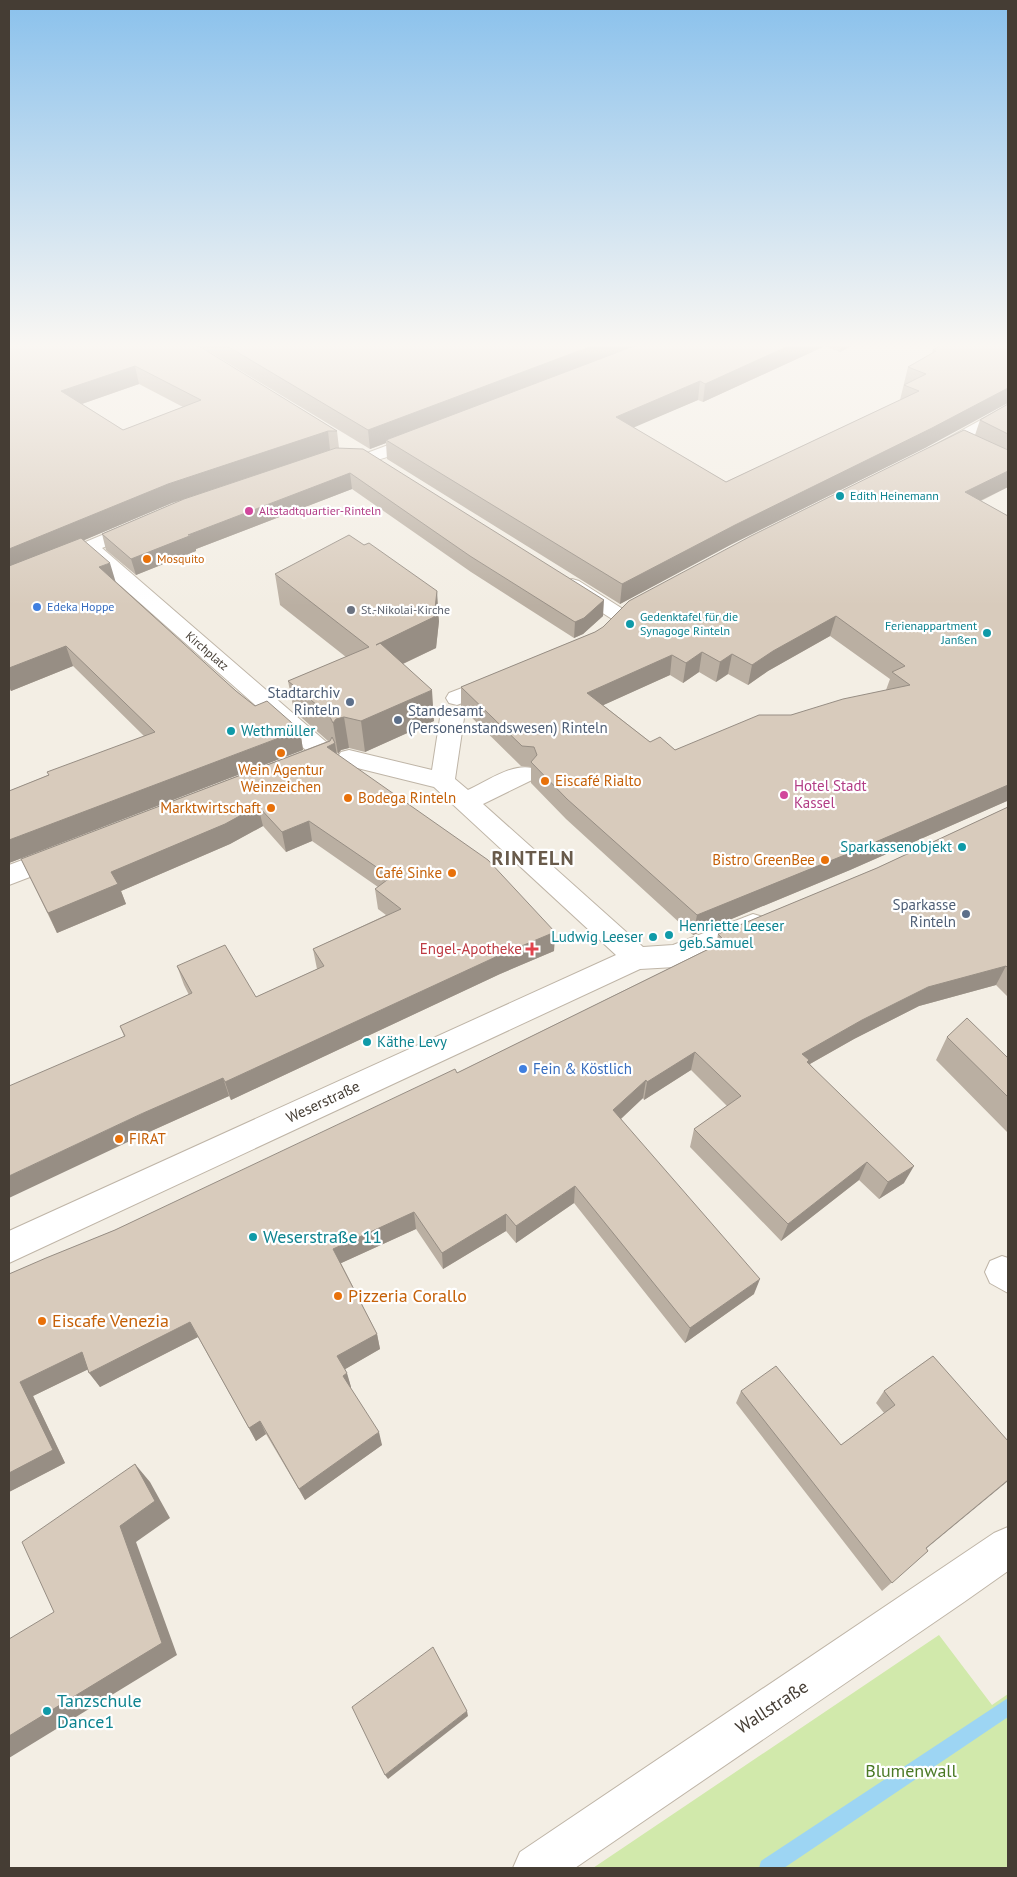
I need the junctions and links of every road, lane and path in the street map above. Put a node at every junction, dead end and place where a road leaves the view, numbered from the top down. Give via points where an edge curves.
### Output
1 (439, 431) edge
2 (971, 431) edge
3 (956, 439) junction
4 (343, 442) dead end
5 (973, 448) edge
6 (369, 458) junction
7 (917, 461) edge
8 (321, 462) edge
9 (386, 468) edge
10 (152, 520) edge
11 (90, 548) junction
12 (554, 573) edge
13 (9, 581) edge
14 (620, 616) edge
15 (517, 672) edge
16 (350, 758) dead end
17 (278, 771) edge
18 (523, 774) dead end
19 (442, 782) junction
20 (465, 802) junction
21 (82, 846) edge
22 (9, 875) edge
23 (777, 914) edge
24 (637, 958) junction
25 (9, 1247) edge
26 (1008, 1547) edge
27 (536, 1868) edge

1 - 6 street
2 - 3 street
3 - 5 street
3 - 7 street
4 - 6 street
6 - 8 street via 337,456
6 - 9 street
10 - 11 street
11 - 13 street
11 - 17 street, Kirchplatz via 324,753
12 - 14 street
15 - 19 street via 455,708
16 - 19 street
18 - 20 street
19 - 20 street
20 - 24 street
21 - 22 street
23 - 24 street via 676,956
24 - 25 street, Weserstraße
26 - 27 street, Wallstraße

